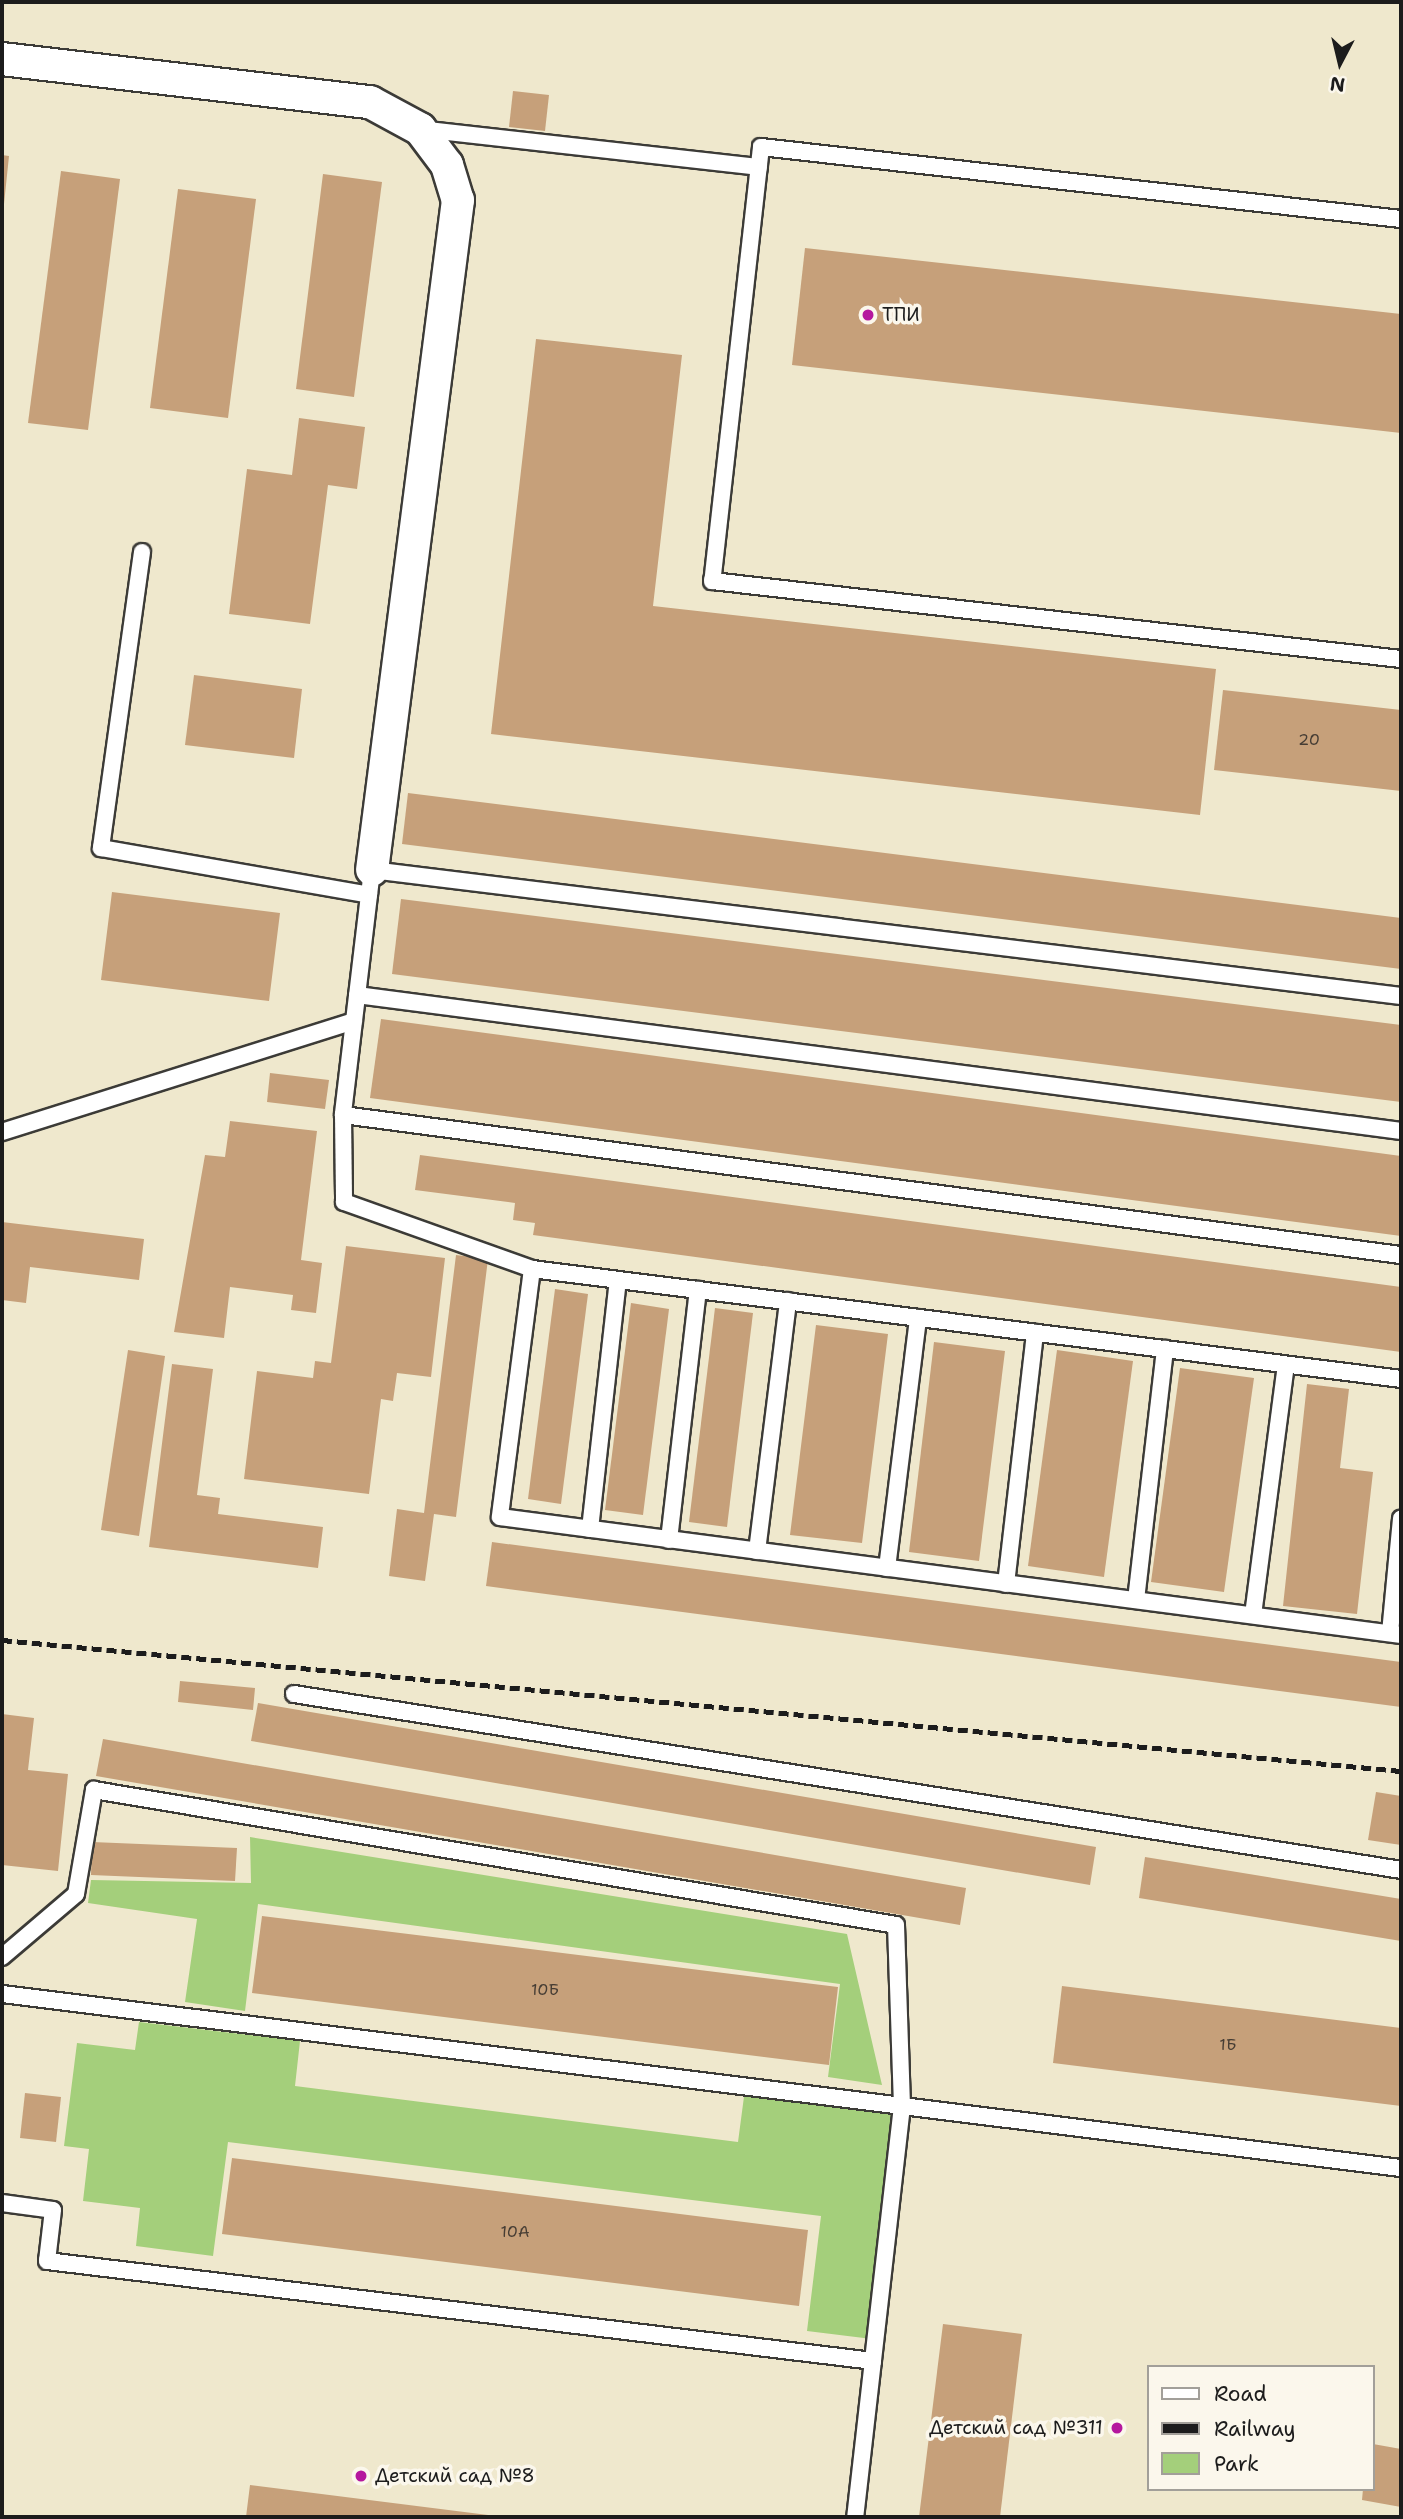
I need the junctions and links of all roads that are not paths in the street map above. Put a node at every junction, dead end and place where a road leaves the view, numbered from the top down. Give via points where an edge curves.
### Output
1 (2, 59) edge
2 (420, 129) junction
3 (759, 167) junction
4 (1401, 219) edge
5 (142, 552) dead end
6 (1401, 659) edge
7 (371, 882) junction
8 (357, 995) junction
9 (1401, 996) edge
10 (354, 1021) junction
11 (343, 1115) junction
12 (1401, 1131) edge
13 (2, 1132) edge
14 (1401, 1255) edge
15 (532, 1269) junction
16 (618, 1280) junction
17 (698, 1290) junction
18 (788, 1301) junction
19 (918, 1318) junction
20 (1035, 1333) junction
21 (1166, 1349) junction
22 (1286, 1365) junction
23 (1401, 1379) edge
24 (1401, 1520) edge
25 (590, 1529) junction
26 (668, 1539) junction
27 (757, 1551) junction
28 (887, 1568) junction
29 (1006, 1584) junction
30 (1136, 1600) junction
31 (1254, 1615) junction
32 (1396, 1634) edge
33 (294, 1694) dead end
34 (1401, 1870) edge
35 (2, 1957) edge
36 (2, 1994) edge
37 (902, 2106) junction
38 (1401, 2168) edge
39 (2, 2203) edge
40 (873, 2361) junction
41 (855, 2517) edge

1 - 2 street via 370,102
2 - 3 lane
2 - 7 street via 447,165 458,200
3 - 4 lane via 761,147
3 - 6 lane via 712,581
5 - 7 lane via 101,848
7 - 8 lane
7 - 9 lane
8 - 10 lane
8 - 12 lane
10 - 11 lane
10 - 13 lane
11 - 14 lane
11 - 15 lane via 344,1202
15 - 16 lane
15 - 25 lane via 500,1517
16 - 17 lane
16 - 25 lane
17 - 18 lane
17 - 26 lane
18 - 19 lane
18 - 27 lane
19 - 20 lane
19 - 28 lane
20 - 21 lane
20 - 29 lane
21 - 22 lane
21 - 30 lane
22 - 23 lane
22 - 31 lane
24 - 32 lane
25 - 26 lane
26 - 27 lane
27 - 28 lane
28 - 29 lane
29 - 30 lane
30 - 31 lane
31 - 32 lane
33 - 34 lane
35 - 37 lane via 76,1894 94,1790 896,1925
36 - 37 lane
37 - 38 lane
37 - 40 lane
39 - 40 lane via 53,2210 47,2261
40 - 41 lane

